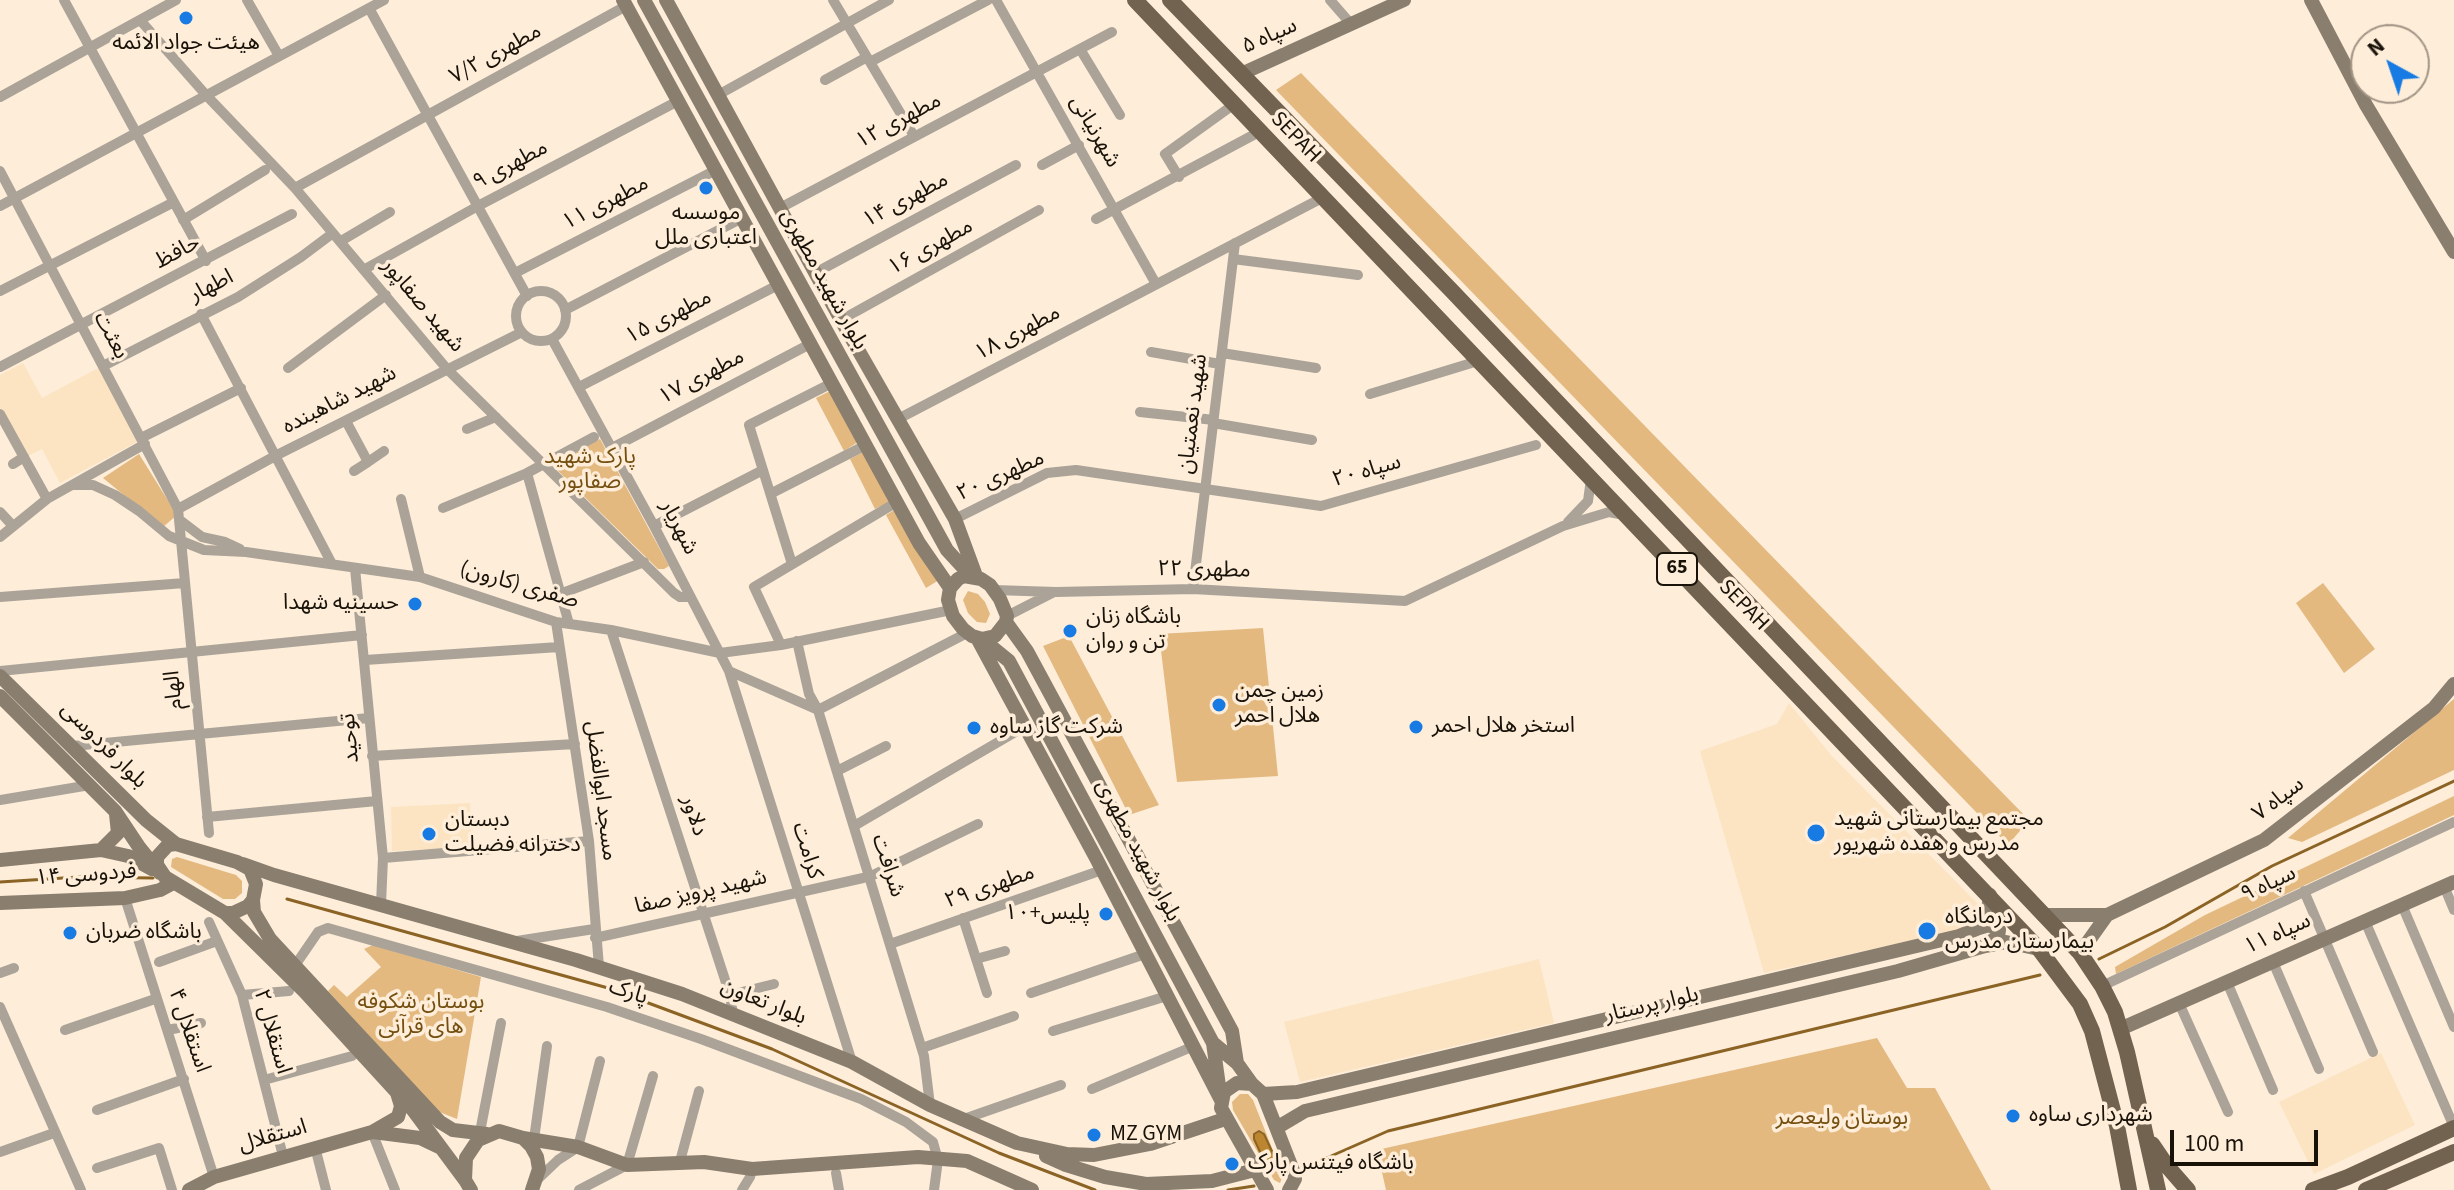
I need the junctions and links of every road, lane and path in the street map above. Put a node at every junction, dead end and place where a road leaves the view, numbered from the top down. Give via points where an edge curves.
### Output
1 (64, 0) edge
2 (176, 0) edge
3 (247, 0) edge
4 (384, 0) edge
5 (644, 0) edge
6 (666, 0) edge
7 (833, 0) edge
8 (889, 0) edge
9 (988, 0) edge
10 (996, 0) edge
11 (1135, 0) edge
12 (1170, 0) edge
13 (1330, 0) edge
14 (1404, 0) edge
15 (2311, 0) edge
16 (624, 3) edge
17 (369, 8) junction
18 (140, 20) junction
19 (847, 23) junction
20 (1351, 24) junction
21 (1112, 32) dead end
22 (90, 47) junction
23 (1080, 49) junction
24 (279, 56) junction
25 (868, 60) junction
26 (1037, 71) junction
27 (1241, 74) junction
28 (825, 80) dead end
29 (206, 95) junction
30 (718, 95) junction
31 (0, 97) edge
32 (678, 101) junction
33 (1233, 105) junction
34 (428, 115) junction
35 (1120, 115) dead end
36 (1259, 132) junction
37 (136, 133) junction
38 (914, 136) junction
39 (1079, 145) junction
40 (1016, 165) dead end
41 (1042, 165) dead end
42 (265, 170) dead end
43 (716, 170) junction
44 (0, 171) edge
45 (1179, 177) junction
46 (295, 188) junction
47 (14, 198) junction
48 (1322, 198) junction
49 (174, 202) junction
50 (0, 206) edge
51 (478, 206) junction
52 (780, 208) junction
53 (1115, 209) junction
54 (1039, 210) dead end
55 (390, 212) dead end
56 (292, 214) dead end
57 (742, 218) junction
58 (1096, 219) dead end
59 (183, 220) junction
60 (337, 237) junction
61 (1235, 243) junction
62 (2454, 252) edge
63 (1233, 259) junction
64 (206, 261) junction
65 (50, 266) junction
66 (365, 269) junction
67 (515, 273) junction
68 (815, 273) junction
69 (1358, 275) dead end
70 (1156, 284) junction
71 (778, 285) junction
72 (0, 291) edge
73 (386, 295) junction
74 (527, 296) junction
75 (565, 310) junction
76 (201, 314) junction
77 (841, 320) junction
78 (82, 325) junction
79 (522, 332) junction
80 (552, 339) junction
81 (810, 344) junction
82 (1151, 352) dead end
83 (1221, 358) junction
84 (1478, 361) junction
85 (103, 366) junction
86 (0, 367) edge
87 (288, 368) dead end
88 (1316, 368) dead end
89 (447, 369) junction
90 (832, 383) junction
91 (579, 387) junction
92 (241, 388) junction
93 (1370, 394) dead end
94 (1140, 412) dead end
95 (0, 414) edge
96 (496, 417) junction
97 (898, 419) junction
98 (346, 421) junction
99 (1213, 422) junction
100 (467, 429) dead end
101 (594, 437) dead end
102 (1312, 440) dead end
103 (143, 441) junction
104 (866, 445) junction
105 (1536, 445) dead end
106 (612, 448) junction
107 (384, 451) dead end
108 (277, 455) junction
109 (24, 457) junction
110 (368, 462) junction
111 (13, 464) dead end
112 (546, 464) junction
113 (99, 470) junction
114 (763, 470) junction
115 (354, 471) dead end
116 (527, 473) junction
117 (1591, 479) junction
118 (73, 485) junction
119 (99, 488) junction
120 (1205, 489) junction
121 (772, 493) junction
122 (47, 499) junction
123 (401, 499) dead end
124 (897, 502) junction
125 (443, 508) dead end
126 (178, 509) junction
127 (0, 512) edge
128 (1625, 515) junction
129 (955, 519) junction
130 (181, 521) junction
131 (13, 526) junction
132 (654, 526) junction
133 (1563, 526) junction
134 (0, 537) edge
135 (181, 542) junction
136 (947, 550) junction
137 (246, 552) junction
138 (644, 562) junction
139 (332, 564) junction
140 (792, 564) junction
141 (355, 568) junction
142 (973, 576) junction
143 (420, 577) junction
144 (185, 583) junction
145 (952, 586) junction
146 (1193, 589) junction
147 (994, 590) junction
148 (1056, 592) junction
149 (560, 594) junction
150 (0, 597) edge
151 (690, 597) junction
152 (951, 610) junction
153 (1005, 621) junction
154 (556, 622) junction
155 (569, 624) junction
156 (611, 630) junction
157 (362, 635) junction
158 (975, 637) junction
159 (797, 641) junction
160 (781, 645) junction
161 (559, 647) junction
162 (191, 652) junction
163 (720, 653) junction
164 (365, 660) junction
165 (1009, 661) junction
166 (729, 671) junction
167 (0, 674) edge
168 (2454, 684) edge
169 (0, 696) edge
170 (818, 710) junction
171 (369, 718) junction
172 (1024, 727) junction
173 (199, 732) junction
174 (575, 744) junction
175 (73, 746) junction
176 (886, 746) dead end
177 (372, 756) junction
178 (837, 771) junction
179 (90, 785) junction
180 (0, 800) edge
181 (377, 801) junction
182 (115, 811) junction
183 (207, 817) junction
184 (2454, 822) edge
185 (978, 824) dead end
186 (854, 826) junction
187 (209, 833) dead end
188 (589, 841) junction
189 (176, 844) junction
190 (101, 850) junction
191 (383, 858) junction
192 (0, 860) edge
193 (243, 864) junction
194 (1102, 870) junction
195 (160, 873) junction
196 (274, 875) junction
197 (866, 878) junction
198 (173, 883) junction
199 (2449, 884) edge
200 (2304, 891) junction
201 (798, 892) junction
202 (1990, 895) junction
203 (254, 896) junction
204 (125, 898) junction
205 (0, 903) edge
206 (381, 904) junction
207 (2402, 905) junction
208 (2454, 910) edge
209 (225, 913) junction
210 (703, 913) junction
211 (2043, 915) junction
212 (2107, 915) junction
213 (963, 918) junction
214 (2365, 921) junction
215 (209, 922) dead end
216 (1979, 928) junction
217 (595, 933) junction
218 (2323, 939) junction
219 (217, 941) junction
220 (512, 942) junction
221 (890, 944) junction
222 (1985, 946) junction
223 (2039, 949) junction
224 (1005, 951) dead end
225 (2080, 953) junction
226 (1145, 954) junction
227 (976, 959) junction
228 (159, 962) dead end
229 (2273, 962) junction
230 (296, 964) junction
231 (599, 967) junction
232 (14, 968) dead end
233 (0, 973) edge
234 (2227, 982) junction
235 (1760, 983) junction
236 (774, 984) dead end
237 (2102, 986) junction
238 (289, 991) dead end
239 (987, 993) dead end
240 (1031, 993) dead end
241 (242, 995) junction
242 (730, 995) junction
243 (1167, 996) junction
244 (155, 999) junction
245 (1765, 1002) junction
246 (2179, 1003) junction
247 (0, 1007) edge
248 (733, 1015) junction
249 (1014, 1016) dead end
250 (201, 1023) dead end
251 (501, 1023) dead end
252 (2454, 1027) edge
253 (2120, 1029) junction
254 (65, 1030) dead end
255 (168, 1030) junction
256 (1053, 1031) dead end
257 (5, 1034) edge
258 (1213, 1043) junction
259 (547, 1046) dead end
260 (1194, 1046) junction
261 (922, 1048) junction
262 (2373, 1052) dead end
263 (352, 1056) dead end
264 (600, 1061) dead end
265 (852, 1062) junction
266 (1237, 1063) junction
267 (2319, 1069) dead end
268 (653, 1076) dead end
269 (184, 1079) junction
270 (264, 1080) junction
271 (1061, 1085) dead end
272 (1092, 1089) dead end
273 (1258, 1089) junction
274 (2273, 1090) dead end
275 (699, 1091) dead end
276 (397, 1093) junction
277 (1221, 1100) junction
278 (930, 1105) junction
279 (97, 1110) dead end
280 (2228, 1112) dead end
281 (1225, 1119) junction
282 (961, 1120) junction
283 (2117, 1126) junction
284 (2144, 1126) junction
285 (1278, 1127) junction
286 (2454, 1127) edge
287 (372, 1132) junction
288 (54, 1133) junction
289 (484, 1133) junction
290 (528, 1138) junction
291 (1017, 1143) junction
292 (315, 1147) junction
293 (578, 1147) junction
294 (444, 1150) junction
295 (0, 1152) edge
296 (2454, 1152) edge
297 (283, 1156) junction
298 (938, 1160) junction
299 (627, 1165) junction
300 (679, 1165) junction
301 (97, 1168) dead end
302 (752, 1169) junction
303 (1255, 1170) junction
304 (836, 1173) dead end
305 (214, 1177) junction
306 (2348, 1177) junction
307 (468, 1185) edge
308 (534, 1185) edge
309 (1294, 1186) edge
310 (1265, 1189) edge
311 (81, 1190) edge
312 (172, 1190) edge
313 (189, 1190) edge
314 (326, 1190) edge
315 (395, 1190) edge
316 (579, 1190) edge
317 (742, 1190) edge
318 (839, 1190) edge
319 (934, 1190) edge
320 (1032, 1190) edge
321 (2129, 1190) edge
322 (2158, 1190) edge
323 (2188, 1190) edge
324 (2313, 1190) edge
325 (2336, 1190) edge
326 (2366, 1190) edge

1 - 22 street
2 - 18 street
3 - 24 street
4 - 17 street
5 - 136 street, بلوار شهید مطهری
6 - 30 street
7 - 19 street
8 - 19 street
9 - 25 street
10 - 26 street, شهرنیانی
11 - 33 main road, SEPAH / 65
12 - 27 main road, SEPAH / 65
13 - 20 street
14 - 20 street, سپاه ۵
15 - 62 street
16 - 32 street
16 - 34 street, مطهری ۷/۲
17 - 24 street
17 - 34 street
18 - 22 street
18 - 29 street, شهید صفاپور
19 - 25 street
19 - 30 street
20 - 27 street, سپاه ۵
21 - 23 street, مطهری ۱۲
22 - 31 street
22 - 37 street
23 - 26 street, مطهری ۱۲
23 - 35 street
24 - 29 street
25 - 28 street
25 - 38 street
26 - 38 street, مطهری ۱۲
26 - 39 street, شهرنیانی
27 - 211 main road, SEPAH / 65
29 - 37 street
29 - 46 street, شهید صفاپور
30 - 52 street
32 - 43 street
32 - 51 street, مطهری ۹
33 - 36 main road, SEPAH / 65
33 - 45 street via 1165,154
34 - 46 street, مطهری ۷/۲
34 - 51 street
36 - 45 street
36 - 48 main road, SEPAH / 65
37 - 47 street
37 - 49 street
38 - 52 street, مطهری ۱۲
39 - 41 street
39 - 53 street, شهرنیانی
40 - 68 street, مطهری ۱۴
42 - 59 street
43 - 57 street
43 - 67 street, مطهری ۱۱
44 - 47 street, بعثت
45 - 53 street
46 - 60 street, شهید صفاپور
47 - 50 street
47 - 65 street, بعثت
48 - 61 street, مطهری ۱۸
48 - 84 main road, SEPAH / 65
49 - 59 street
49 - 65 street
51 - 66 street, مطهری ۹
51 - 67 street
52 - 68 street
53 - 58 street
53 - 70 street, شهرنیانی
54 - 77 street, مطهری ۱۶
55 - 60 street, اطهار
56 - 64 street, حافظ
57 - 71 street
57 - 75 street
59 - 64 street
60 - 66 street, شهید صفاپور
60 - 76 street, اطهار
61 - 63 street, شهید نعمتیان
61 - 70 street, مطهری ۱۸
63 - 69 street
63 - 83 street, شهید نعمتیان
64 - 78 street, حافظ
65 - 72 street
65 - 78 street, بعثت
66 - 73 street, شهید صفاپور
67 - 74 street
68 - 77 street
70 - 97 street, مطهری ۱۸
71 - 81 street
71 - 91 street, مطهری ۱۵
73 - 87 street
73 - 89 street, شهید صفاپور
74 - 75 street via 539,291 552,294
74 - 79 street via 517,311
75 - 80 street via 563,327
76 - 85 street, اطهار
76 - 92 street
77 - 97 street
78 - 85 street, بعثت
78 - 86 street, حافظ
79 - 80 street via 533,340
79 - 89 street, شهید شاهبنده
80 - 91 street, شهریار
81 - 90 street
81 - 106 street, مطهری ۱۷
82 - 83 street
83 - 88 street
83 - 99 street, شهید نعمتیان
84 - 93 street
84 - 117 main road, SEPAH / 65
85 - 103 street, بعثت
89 - 96 street, شهید صفاپور
89 - 98 street, شهید شاهبنده
90 - 104 street
90 - 114 street via 749,425
91 - 106 street, شهریار
92 - 103 street
92 - 108 street
94 - 99 street
95 - 109 street
96 - 100 street
96 - 112 street, شهید صفاپور
97 - 129 street
98 - 108 street, شهید شاهبنده
98 - 110 street
99 - 102 street
99 - 120 street, شهید نعمتیان
101 - 112 street
103 - 113 street
103 - 126 street, بعثت
104 - 121 street
104 - 124 street
105 - 120 street, سپاه ۲۰ via 1321,506
106 - 132 street, شهریار
107 - 110 street
108 - 126 street, شهید شاهبنده
108 - 139 street
109 - 111 street
109 - 122 street
110 - 115 street
112 - 116 street
112 - 138 street, شهید صفاپور
113 - 118 street
113 - 119 street
114 - 121 street
114 - 132 street
116 - 125 street
116 - 149 street
117 - 128 main road, SEPAH / 65
117 - 133 street via 1588,501
118 - 119 street
118 - 122 street
119 - 135 street
120 - 129 street, مطهری ۲۰ via 1076,470 1047,473
120 - 146 street, شهید نعمتیان
121 - 140 street
122 - 131 street
123 - 143 street
124 - 140 street
124 - 145 street via 919,543
126 - 130 street, بعثت
127 - 131 street
128 - 133 street via 1609,512
128 - 202 main road, SEPAH / 65
129 - 142 street
130 - 135 street, الهام
130 - 137 street via 202,537
131 - 134 street
132 - 151 street, شهریار
133 - 146 street, مطهری ۲۲ via 1405,601
135 - 137 street via 214,552
135 - 144 street, الهام
136 - 142 street, بلوار شهید مطهری
136 - 145 street
137 - 139 street, صفری (کارون)
138 - 149 street
138 - 151 street, شهید صفاپور via 680,597
139 - 141 street, صفری (کارون)
140 - 160 street via 754,587
141 - 143 street, صفری (کارون)
141 - 157 street, توحید
142 - 145 street
142 - 147 street
143 - 154 street, صفری (کارون)
144 - 150 street
144 - 162 street, الهام
145 - 152 street
146 - 148 street, مطهری ۲۲
147 - 148 street
147 - 153 street
148 - 153 street, مطهری ۲۲
149 - 155 street
151 - 163 street, شهریار
152 - 158 street
152 - 159 street, صفری (کارون)
153 - 158 street via 995,636
153 - 165 street
153 - 266 street via 1027,651 1232,1031
154 - 155 street, صفری (کارون)
154 - 161 street, مسجد ابوالفضل
155 - 156 street, صفری (کارون)
156 - 163 street, صفری (کارون)
156 - 210 street, دلاور
157 - 162 street
157 - 164 street, توحید
158 - 165 street, بلوار شهید مطهری
158 - 170 street
158 - 172 street
159 - 160 street, صفری (کارون)
159 - 170 street, شرافت
160 - 163 street, صفری (کارون)
161 - 164 street
161 - 174 street, مسجد ابوالفضل
162 - 167 street
162 - 173 street, الهام
163 - 166 street, کرامت
164 - 171 street, توحید
165 - 258 street, بلوار شهید مطهری
166 - 170 street
166 - 201 street, کرامت
167 - 175 street, بلوار فردوسی
168 - 212 street, سپاه ۷ via 2434,708 2264,840
169 - 179 street, بلوار فردوسی
170 - 178 street, شرافت
171 - 173 street
171 - 177 street, توحید
172 - 186 street
172 - 194 street
173 - 175 street
173 - 183 street, الهام
174 - 177 street
174 - 188 street, مسجد ابوالفضل
175 - 189 street, بلوار فردوسی
176 - 178 street
177 - 181 street, توحید
178 - 186 street, شرافت
179 - 180 street
179 - 182 street, بلوار فردوسی
181 - 183 street
181 - 191 street, توحید
182 - 190 street via 118,833
182 - 195 street, بلوار فردوسی
183 - 187 street, الهام
184 - 200 street, سپاه ۹
185 - 197 street, شهید پرویز صفا
186 - 197 street, شرافت
188 - 191 street
188 - 217 street, مسجد ابوالفضل
189 - 193 street, بلوار تعاون
189 - 195 street via 157,857
190 - 192 street
190 - 195 street via 128,856
191 - 206 street, توحید
193 - 196 street, بلوار تعاون
193 - 203 street via 254,876
194 - 213 street, مطهری ۲۹
194 - 226 street
195 - 198 street
196 - 203 street
196 - 206 street, بلوار تعاون
197 - 201 street, شهید پرویز صفا
197 - 221 street, شرافت
198 - 204 street, فردوسی ۱۴
198 - 209 street
199 - 207 street, سپاه ۱۱
199 - 208 street
200 - 218 street
200 - 237 street, سپاه ۹
201 - 210 street, شهید پرویز صفا
201 - 265 street, کرامت
202 - 216 street via 1987,918
202 - 223 main road, SEPAH / 65
203 - 209 street via 241,911
203 - 230 street via 258,922
204 - 205 street, فردوسی ۱۴
204 - 244 street, استقلال ۴
206 - 220 street, بلوار تعاون
207 - 214 street, سپاه ۱۱
207 - 252 street
209 - 276 street
210 - 217 street, شهید پرویز صفا
210 - 242 street, دلاور
211 - 212 street, سپاه ۷
211 - 225 main road, SEPAH / 65
212 - 225 street, سپاه ۷
213 - 221 street, مطهری ۲۹
213 - 227 street
214 - 218 street, سپاه ۱۱
214 - 286 street
215 - 219 street, استقلال ۲
216 - 222 street via 1999,930
216 - 235 street, بلوار پرستار
217 - 220 street, شهید پرویز صفا
217 - 231 street, مسجد ابوالفضل
218 - 229 street, سپاه ۱۱
218 - 262 street
219 - 228 street
219 - 241 street, استقلال ۲
220 - 231 street, بلوار تعاون
221 - 261 street, شرافت
222 - 223 street, بلوار پرستار via 2006,942
222 - 245 street, بلوار پرستار
223 - 283 main road, SEPAH / 65 via 2080,1004 2092,1031
224 - 227 street
225 - 237 main road, SEPAH / 65
226 - 240 street
226 - 243 street
227 - 239 street
229 - 234 street, سپاه ۱۱
229 - 267 street
230 - 289 street via 440,1122 453,1130
230 - 298 street, پارک via 318,932 328,928 607,1007 861,1099 933,1142
231 - 248 street, بلوار تعاون
232 - 233 street
234 - 246 street, سپاه ۱۱
234 - 274 street
235 - 245 street
235 - 273 street, بلوار پرستار via 1297,1092
236 - 242 street
237 - 253 main road, SEPAH / 65
238 - 241 street
241 - 270 street, استقلال ۲
242 - 248 street, دلاور
243 - 256 street
243 - 260 street
244 - 254 street
244 - 255 street, استقلال ۴
245 - 285 street, بلوار پرستار via 1305,1111
246 - 253 street, سپاه ۱۱
246 - 280 street
247 - 257 street
248 - 265 street, بلوار تعاون
249 - 261 street
250 - 255 street
251 - 289 street
253 - 284 main road, SEPAH / 65
255 - 269 street, استقلال ۴
257 - 288 street
258 - 266 street, بلوار شهید مطهری
258 - 277 street
259 - 290 street
260 - 272 street
260 - 277 street
261 - 278 street, شرافت
263 - 270 street
264 - 293 street
265 - 278 street, بلوار تعاون
266 - 273 street, بلوار شهید مطهری
268 - 299 street
269 - 279 street
269 - 305 street, استقلال ۴
270 - 297 street, استقلال ۲
271 - 282 street
273 - 277 street via 1245,1082 1230,1087
273 - 285 street, بلوار شهید مطهری
275 - 300 street
276 - 287 street via 398,1117
276 - 294 street
277 - 281 street
278 - 282 street, بلوار تعاون
281 - 291 street, بلوار تعاون via 1150,1144 1094,1155
281 - 303 street
282 - 291 street, بلوار تعاون
283 - 284 main road
283 - 321 main road, SEPAH / 65
284 - 322 main road, SEPAH / 65
284 - 323 main road via 2158,1154
285 - 309 street, بلوار شهید مطهری
286 - 306 main road
287 - 292 street, استقلال
287 - 294 street via 420,1138
287 - 315 street
288 - 295 street
288 - 311 street
289 - 290 street
289 - 307 street via 466,1158
290 - 293 street
290 - 308 street via 537,1157
291 - 303 street via 1066,1165 1146,1184 1212,1181
292 - 297 street, استقلال
292 - 314 street
293 - 299 street
293 - 308 street
294 - 307 street
296 - 326 main road
297 - 305 street, استقلال
298 - 302 street
298 - 319 street
298 - 320 street via 967,1161
299 - 300 street
299 - 316 street
300 - 302 street via 704,1162
301 - 312 street via 159,1148
302 - 317 street
303 - 310 street
304 - 318 street
305 - 313 street, استقلال
306 - 324 main road
306 - 325 main road

